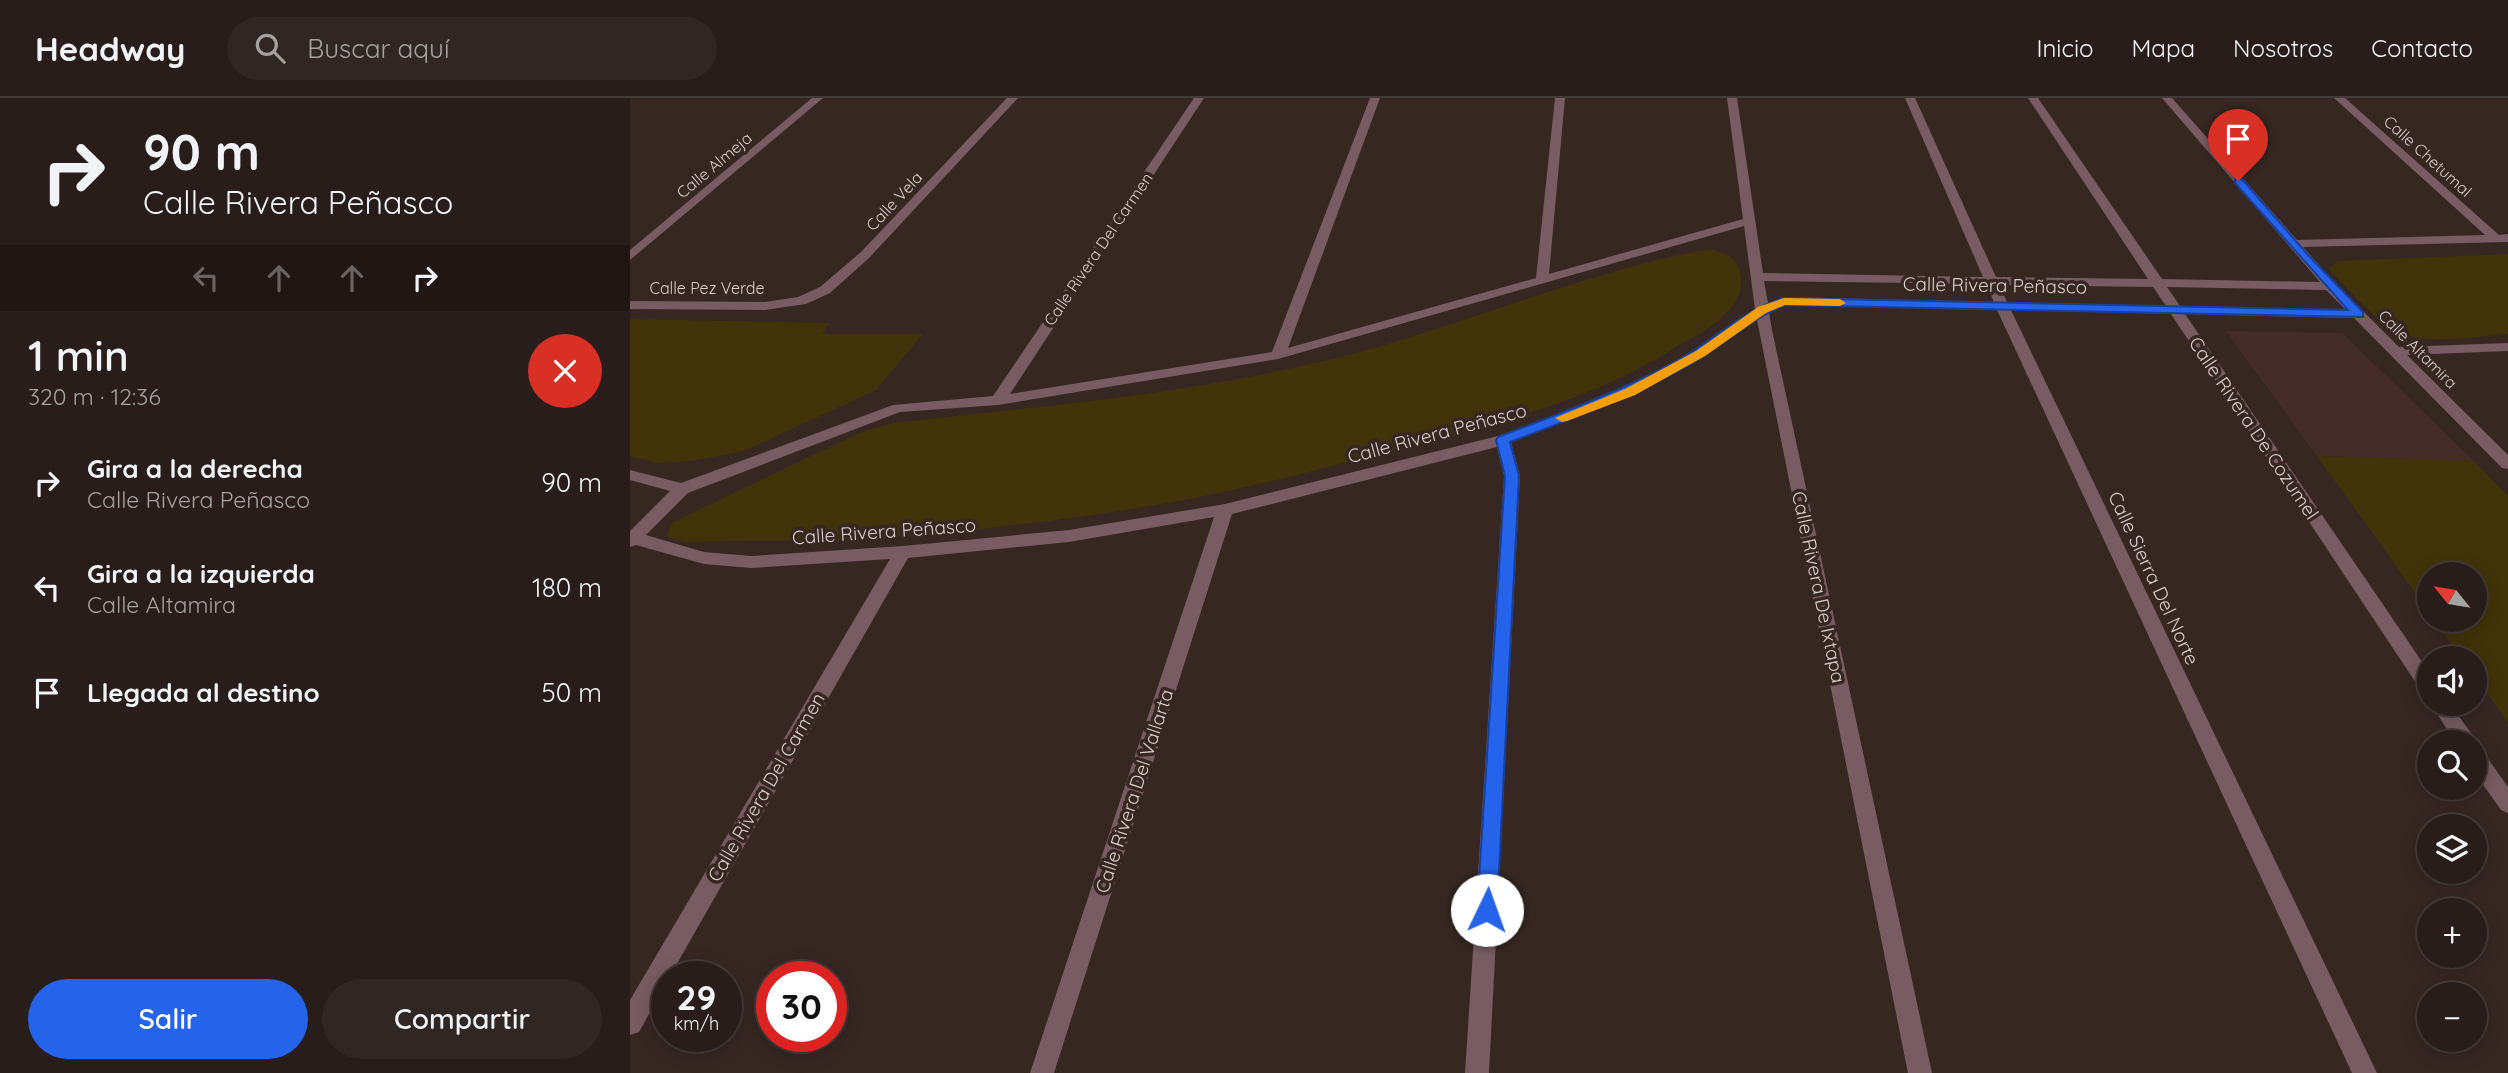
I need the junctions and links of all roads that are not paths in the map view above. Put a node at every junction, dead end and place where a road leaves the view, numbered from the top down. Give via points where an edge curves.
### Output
1 (818, 98) edge
2 (1013, 98) edge
3 (1199, 98) edge
4 (1375, 98) edge
5 (1560, 98) edge
6 (1732, 98) edge
7 (1910, 98) edge
8 (2033, 98) edge
9 (2167, 98) edge
10 (2339, 98) edge
11 (1749, 221) junction
12 (2502, 238) edge
13 (2292, 244) junction
14 (630, 256) edge
15 (1756, 277) junction
16 (1542, 279) junction
17 (1992, 281) junction
18 (2155, 284) junction
19 (2330, 286) junction
20 (783, 304) joint
21 (630, 305) edge
22 (2002, 306) junction
23 (1762, 310) junction
24 (2174, 310) junction
25 (2359, 314) junction
26 (2508, 347) edge
27 (2394, 351) junction
28 (1278, 355) junction
29 (998, 400) junction
30 (1503, 440) junction
31 (2508, 464) edge
32 (630, 475) edge
33 (682, 489) junction
34 (1225, 510) junction
35 (631, 539) edge
36 (903, 552) junction
37 (2417, 669) edge
38 (2487, 774) edge
39 (2508, 804) edge
40 (630, 1023) edge
41 (1042, 1073) edge
42 (1477, 1073) edge
43 (1920, 1073) edge
44 (2365, 1073) edge

1 - 14 street, Calle Almeja
2 - 20 street, Calle Vela via 838,280 812,297
3 - 29 street, Calle Rivera Del Carmen
4 - 28 street
5 - 16 street
6 - 11 street, Calle Rivera De Ixtapa
7 - 17 street, Calle Sierra Del Norte
8 - 18 street, Calle Rivera De Cozumel
9 - 13 street, Calle Altamira
10 - 12 street, Calle Chetumal
11 - 15 street, Calle Rivera De Ixtapa
11 - 16 street
12 - 13 street
13 - 19 street, Calle Altamira
15 - 17 street, Calle Rivera Peñasco
15 - 23 street, Calle Rivera De Ixtapa
16 - 28 street
17 - 18 street, Calle Rivera Peñasco
17 - 22 street, Calle Sierra Del Norte
18 - 19 street, Calle Rivera Peñasco
18 - 24 street, Calle Rivera De Cozumel
19 - 25 street, Calle Altamira
20 - 21 street, Calle Pez Verde
22 - 23 street, Calle Rivera Peñasco via 1784,301
22 - 24 street, Calle Rivera Peñasco
22 - 44 street, Calle Sierra Del Norte
23 - 30 street, Calle Rivera Peñasco via 1700,353 1630,392
23 - 43 street, Calle Rivera De Ixtapa
24 - 25 street, Calle Rivera Peñasco
24 - 37 street, Calle Rivera De Cozumel
25 - 27 street, Calle Altamira
26 - 27 street
27 - 31 street, Calle Altamira
28 - 29 street
29 - 33 street via 898,408
30 - 34 street, Calle Rivera Peñasco
30 - 42 street via 1512,476
32 - 33 street
33 - 35 street
34 - 36 street, Calle Rivera Peñasco via 1069,536
34 - 41 street, Calle Rivera Del Vallarta
35 - 36 street, Calle Rivera Peñasco via 704,558 751,562
36 - 40 street, Calle Rivera Del Carmen
38 - 39 street

